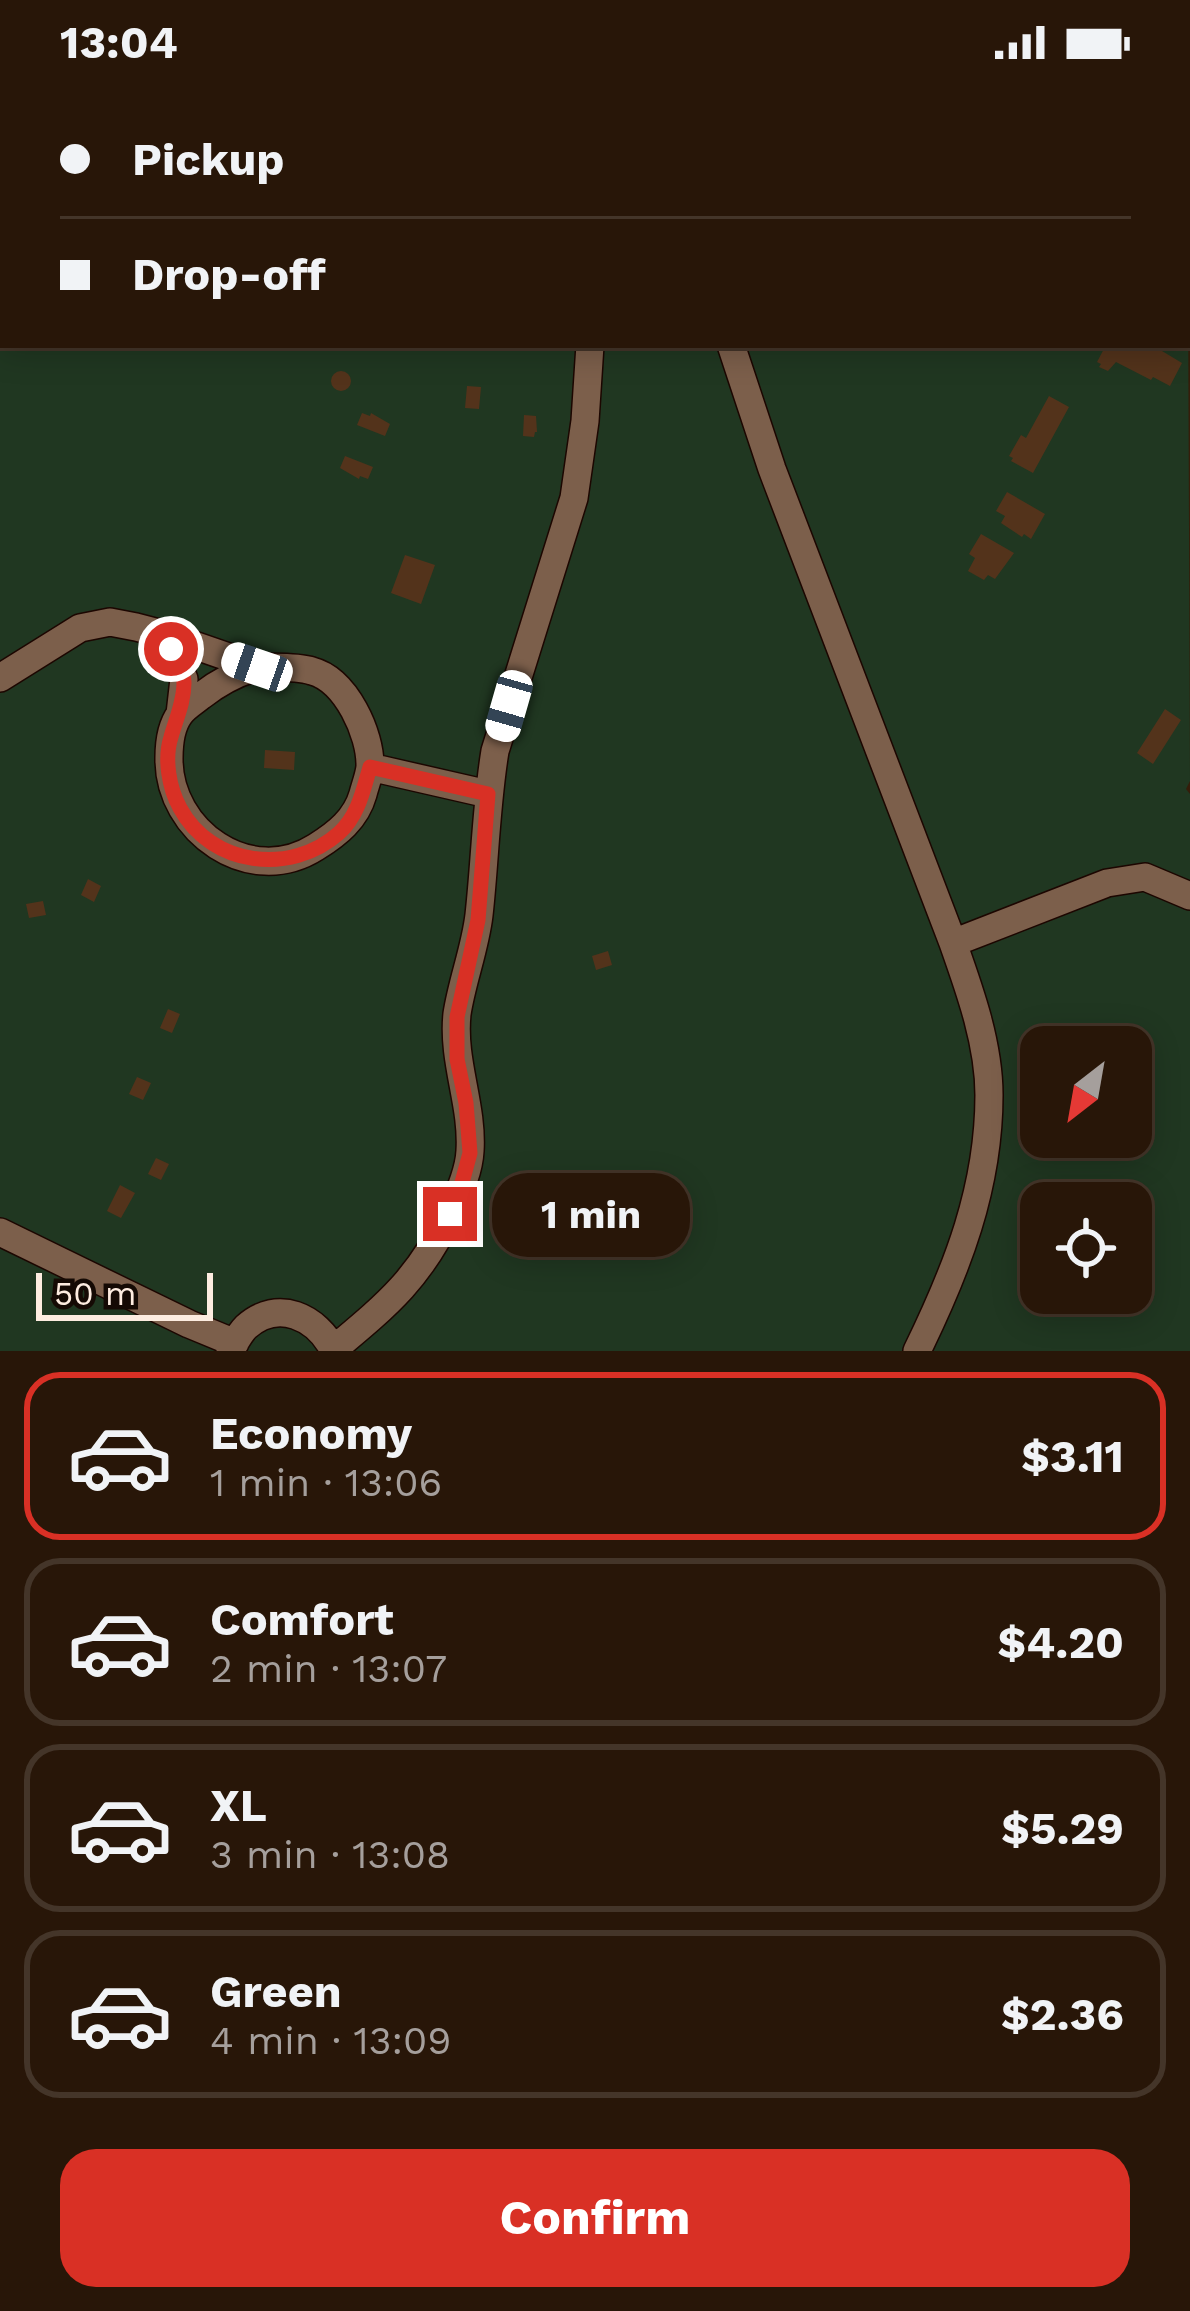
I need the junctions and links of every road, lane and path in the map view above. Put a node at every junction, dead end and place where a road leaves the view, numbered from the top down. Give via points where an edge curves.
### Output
1 (590, 348) edge
2 (732, 348) edge
3 (159, 633) junction
4 (257, 667) junction
5 (0, 678) edge
6 (180, 714) junction
7 (370, 767) junction
8 (488, 794) junction
9 (1190, 896) edge
10 (953, 943) junction
11 (0, 1232) edge
12 (232, 1347) edge
13 (333, 1350) edge
14 (917, 1351) edge

1 - 8 lane via 574,498
2 - 10 lane
3 - 4 lane
3 - 5 lane via 110,622 80,628
3 - 6 lane via 184,679
4 - 6 lane via 215,684
4 - 7 lane via 316,671 343,693 364,726
6 - 7 lane via 169,741 180,809 203,837 233,855 304,855 340,832 360,804
7 - 8 lane
8 - 13 lane via 478,920 457,1017 470,1153 460,1190 406,1286
9 - 10 lane via 1145,877 1107,883
10 - 14 lane via 981,1036 986,1149 964,1246
11 - 12 lane
12 - 13 lane via 257,1319 290,1313 308,1319

